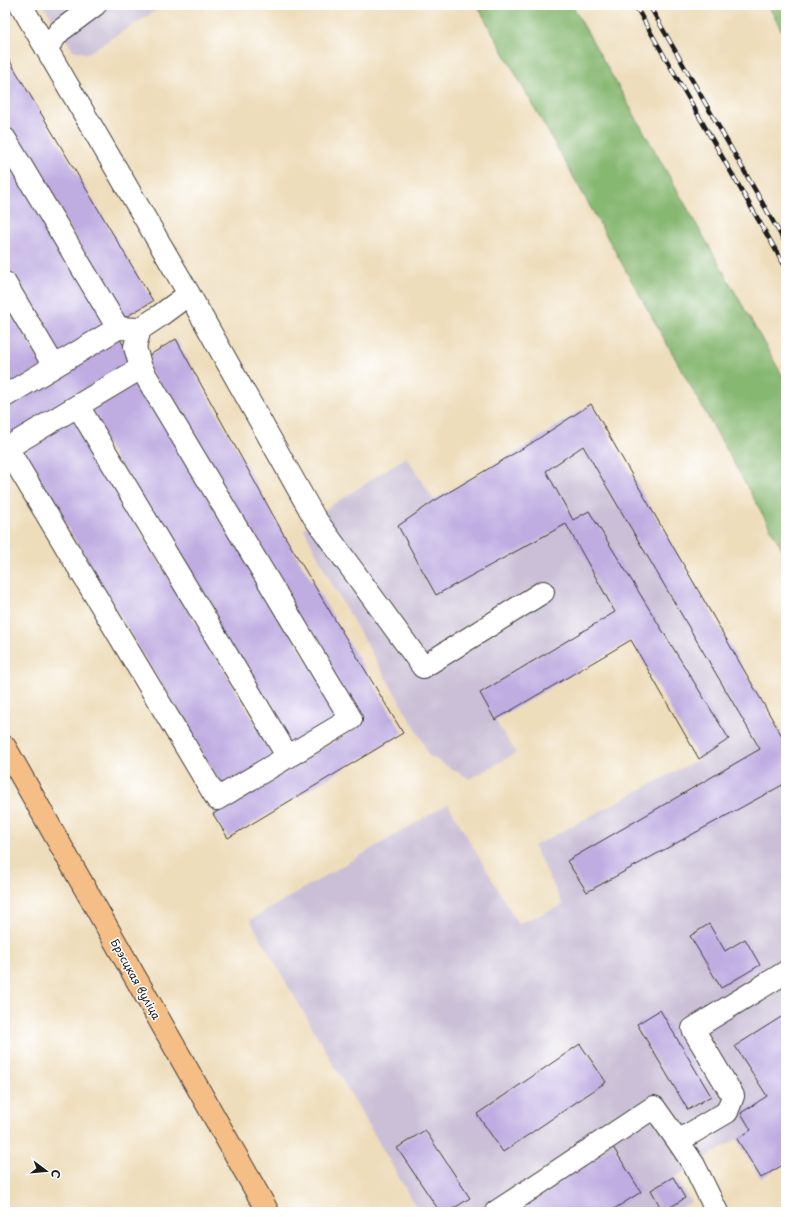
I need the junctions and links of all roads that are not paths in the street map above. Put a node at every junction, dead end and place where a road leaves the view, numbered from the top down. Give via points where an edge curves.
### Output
1 (21, 5) edge
2 (95, 5) edge
3 (46, 48) junction
4 (5, 139) edge
5 (5, 283) edge
6 (189, 294) junction
7 (118, 328) junction
8 (140, 329) junction
9 (54, 366) junction
10 (140, 368) junction
11 (5, 396) edge
12 (78, 406) junction
13 (543, 592) dead end
14 (5, 747) edge
15 (288, 757) junction
16 (786, 972) edge
17 (678, 1141) junction
18 (268, 1212) edge
19 (496, 1212) edge
20 (717, 1212) edge

1 - 3 lane
2 - 3 lane via 60,31
3 - 6 lane
4 - 7 lane
5 - 9 lane
6 - 8 lane
6 - 13 lane via 314,517 423,667
7 - 8 lane
7 - 9 lane
8 - 10 lane via 135,346
9 - 11 lane
10 - 12 lane
10 - 15 lane via 350,719
12 - 15 lane
12 - 15 lane via 7,448 27,482 217,799
14 - 18 main road, Брэсцкая вуліца
16 - 17 lane via 693,1029 732,1096 726,1112
17 - 19 lane via 654,1107
17 - 20 lane via 694,1165

